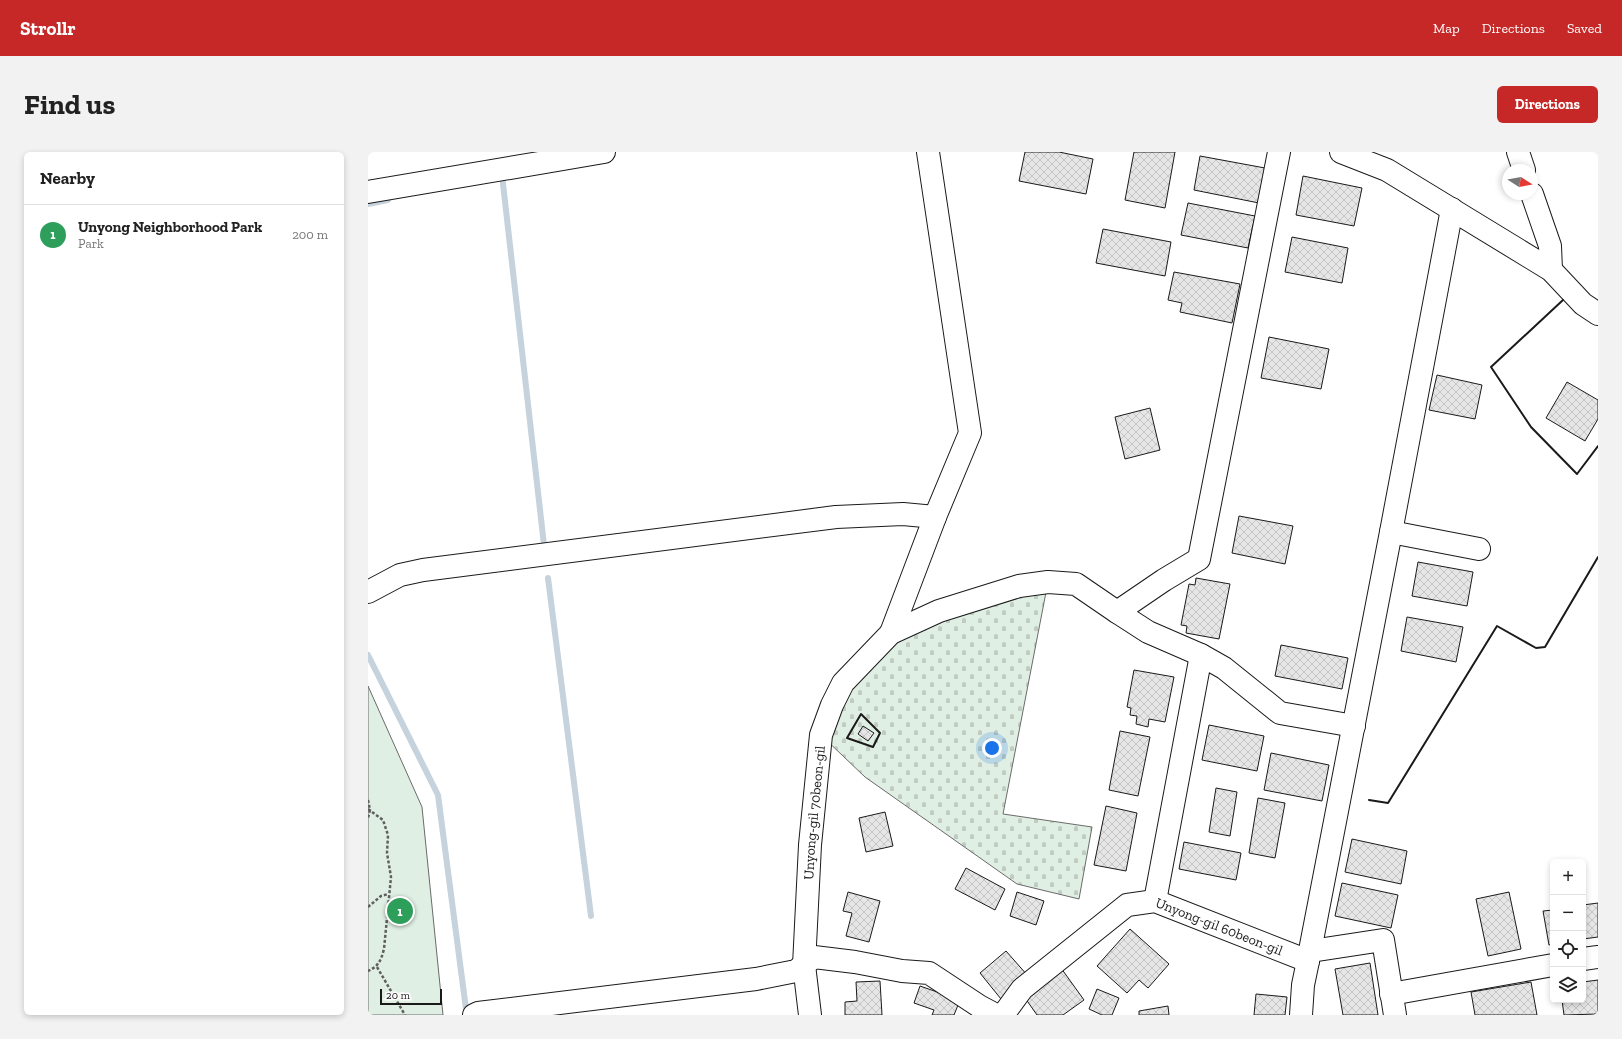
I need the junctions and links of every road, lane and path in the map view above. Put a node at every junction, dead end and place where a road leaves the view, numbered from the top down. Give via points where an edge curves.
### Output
1 (604, 152) edge
2 (928, 152) edge
3 (1279, 152) edge
4 (1341, 152) edge
5 (1518, 152) edge
6 (507, 160) edge
7 (1522, 164) edge
8 (368, 192) edge
9 (1534, 200) edge
10 (1452, 209) junction
11 (1551, 270) junction
12 (1598, 314) edge
13 (935, 517) junction
14 (1391, 532) junction
15 (1479, 549) dead end
16 (368, 592) edge
17 (1117, 612) junction
18 (891, 634) junction
19 (1201, 655) junction
20 (1354, 726) junction
21 (368, 800) edge
22 (369, 810) edge
23 (368, 818) edge
24 (388, 894) junction
25 (1155, 901) junction
26 (368, 907) edge
27 (1309, 956) junction
28 (1598, 957) edge
29 (1586, 959) edge
30 (804, 965) junction
31 (1550, 966) edge
32 (377, 967) junction
33 (368, 970) edge
34 (1393, 1005) edge
35 (1007, 1013) edge
36 (405, 1015) edge
37 (474, 1015) edge
38 (810, 1015) edge
39 (1301, 1015) edge

1 - 6 street
2 - 13 street via 970,433
3 - 17 street via 1198,559
4 - 10 street via 1387,170
5 - 7 street
6 - 8 street
9 - 11 street via 1550,246
10 - 11 street
10 - 14 street
11 - 12 street via 1583,304
13 - 16 street via 903,514 836,518 423,570 400,575
13 - 18 street
14 - 15 street
14 - 20 street
17 - 18 street via 1076,584 1048,582 1019,586 939,611
17 - 19 street via 1148,632
18 - 30 street, Unyong-gil 70beon-gil via 843,684 821,736 810,845
19 - 20 street via 1224,668 1280,713
19 - 25 street
20 - 27 street
21 - 22 path
22 - 23 path
22 - 24 path via 383,820 388,835 387,852 391,877
24 - 26 path via 381,896
24 - 32 path via 384,949
25 - 27 street, Unyong-gil 60beon-gil
25 - 35 street, Unyong-gil 60beon-gil via 1127,905 1022,989
27 - 34 street via 1383,940
27 - 39 street via 1303,985
28 - 29 street
30 - 35 street via 814,957 930,973 979,1006
30 - 37 street via 796,971 756,979
30 - 38 street, Unyong-gil 70beon-gil
31 - 34 street
32 - 33 path
32 - 36 path

